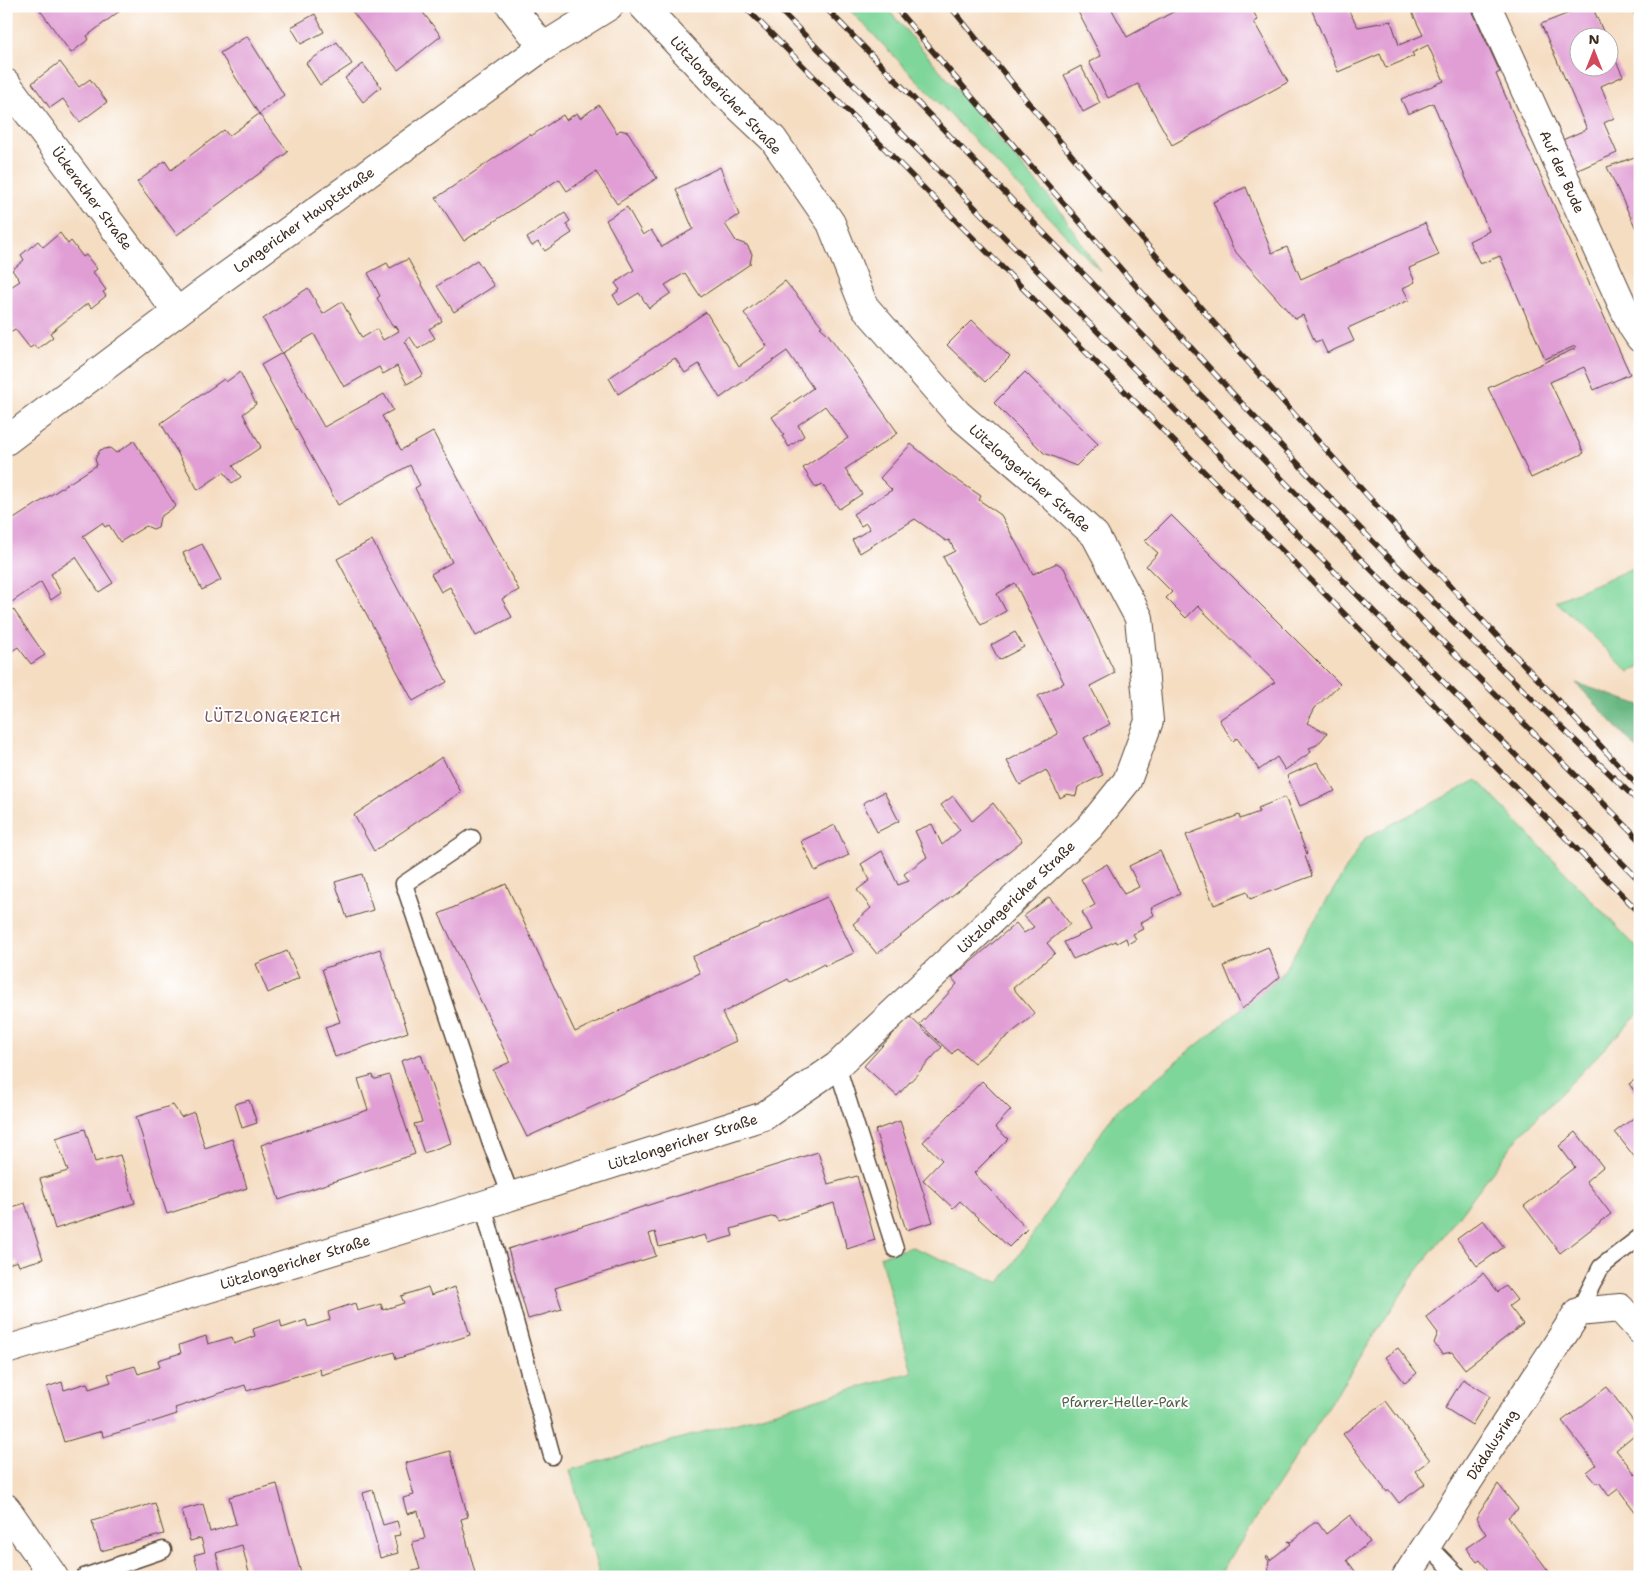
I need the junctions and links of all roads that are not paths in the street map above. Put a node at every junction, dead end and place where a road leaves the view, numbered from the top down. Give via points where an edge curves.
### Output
1 (512, 6) edge
2 (608, 6) edge
3 (643, 6) edge
4 (1487, 6) edge
5 (543, 46) junction
6 (6, 83) edge
7 (178, 312) junction
8 (1640, 338) edge
9 (6, 441) edge
10 (472, 838) dead end
11 (836, 1066) junction
12 (511, 1196) junction
13 (483, 1205) junction
14 (1640, 1237) edge
15 (895, 1249) dead end
16 (1578, 1312) junction
17 (1640, 1330) edge
18 (6, 1350) edge
19 (552, 1456) dead end
20 (6, 1508) edge
21 (1427, 1544) junction
22 (163, 1550) dead end
23 (54, 1577) edge
24 (84, 1577) edge
25 (1406, 1577) edge
26 (1459, 1577) edge

1 - 5 street
2 - 5 street, Longericher Hauptstraße
3 - 11 street, Lützlongericher Straße via 723,92 773,139 831,223 864,306 958,414 1095,535 1139,618 1149,721 1127,781 1090,827
4 - 8 street, Auf der Bude
5 - 7 street, Longericher Hauptstraße
6 - 7 street, Ückerather Straße
7 - 9 street, Longericher Hauptstraße
10 - 12 lane via 404,884
11 - 12 street, Lützlongericher Straße via 764,1116
11 - 15 lane
12 - 13 street, Lützlongericher Straße
13 - 18 street, Lützlongericher Straße
13 - 19 lane
14 - 16 lane, Dädalusring via 1601,1268
16 - 17 street via 1620,1308
16 - 21 street, Dädalusring
20 - 23 street
21 - 25 street, Dädalusring
21 - 26 lane
22 - 24 lane

